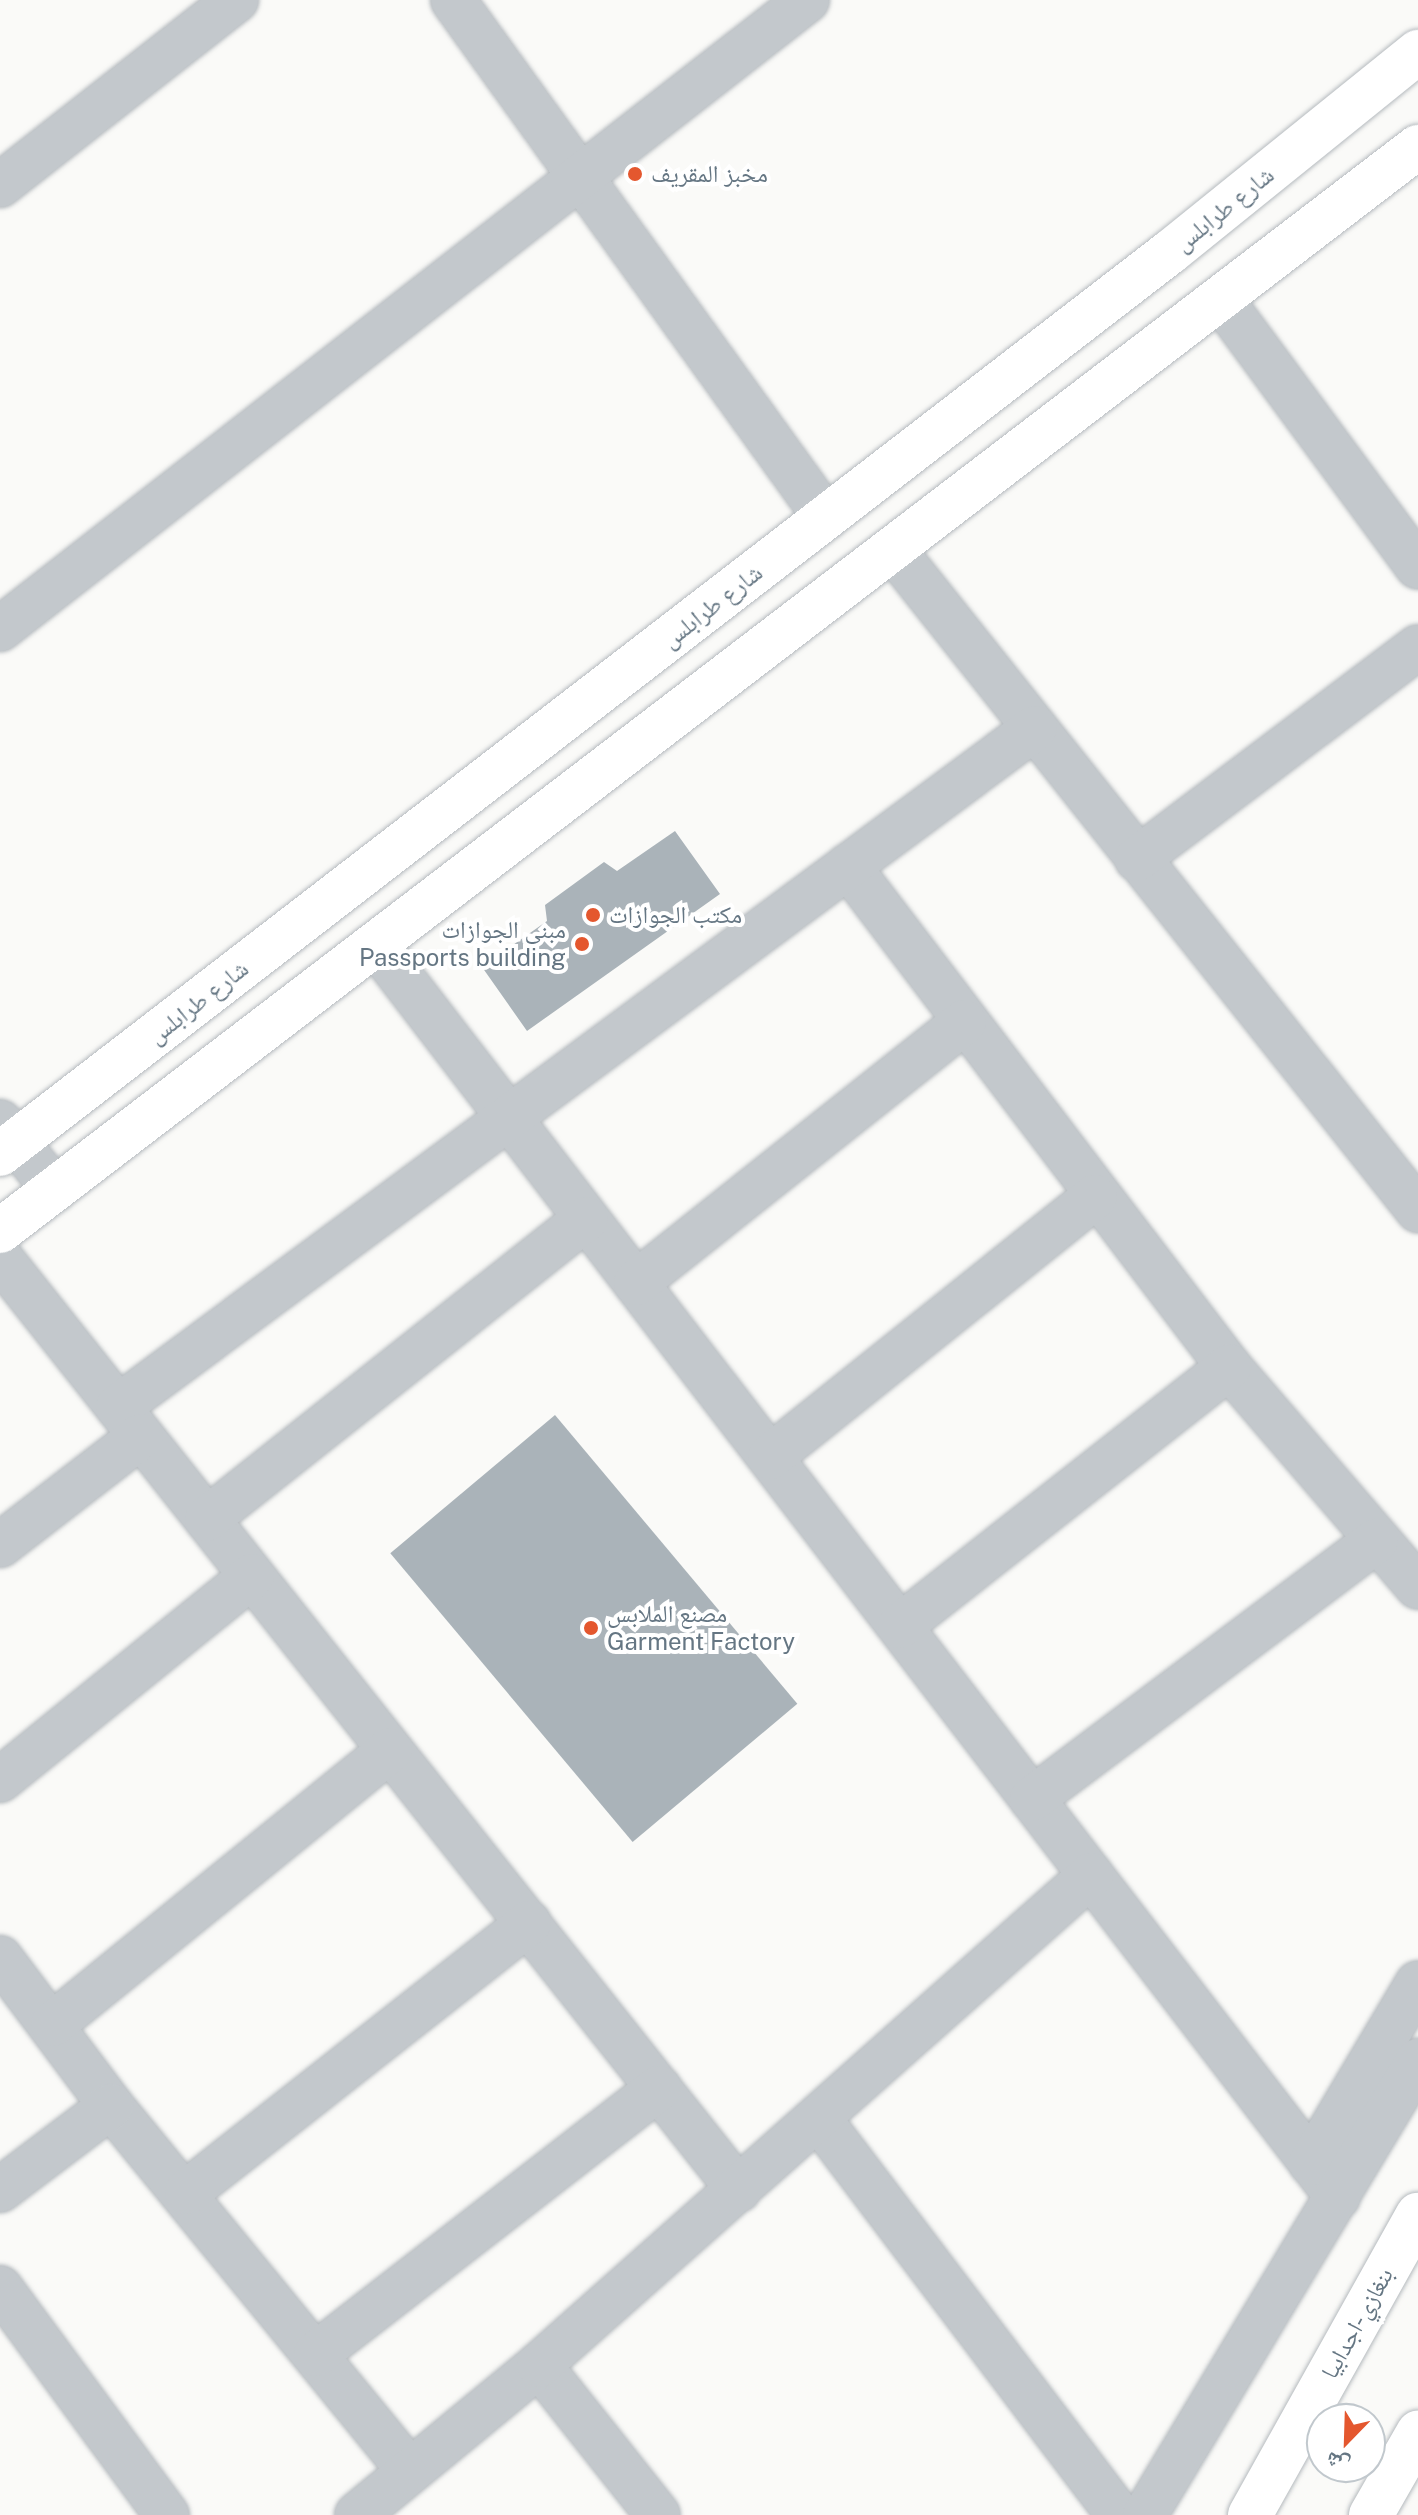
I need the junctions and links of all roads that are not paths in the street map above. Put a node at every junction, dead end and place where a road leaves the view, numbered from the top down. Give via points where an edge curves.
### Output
1 (236, 0) edge
2 (453, 0) edge
3 (807, 0) edge
4 (1418, 52) edge
5 (1418, 147) edge
6 (576, 180) junction
7 (0, 185) edge
8 (1222, 301) junction
9 (826, 518) junction
10 (895, 552) junction
11 (1418, 567) edge
12 (0, 629) edge
13 (1418, 647) edge
14 (1035, 728) junction
15 (1137, 859) junction
16 (848, 866) junction
17 (378, 947) junction
18 (964, 1022) junction
19 (506, 1119) junction
20 (5, 1139) edge
21 (55, 1190) junction
22 (1095, 1197) junction
23 (1418, 1210) edge
24 (586, 1219) junction
25 (0, 1231) edge
26 (0, 1258) edge
27 (636, 1283) junction
28 (1229, 1367) junction
29 (130, 1421) junction
30 (770, 1457) junction
31 (207, 1519) junction
32 (1376, 1541) junction
33 (0, 1545) edge
34 (252, 1576) junction
35 (1418, 1587) edge
36 (900, 1626) junction
37 (390, 1750) junction
38 (0, 1780) edge
39 (1032, 1799) junction
40 (1091, 1875) junction
41 (529, 1923) junction
42 (0, 1958) edge
43 (1418, 1983) edge
44 (53, 2024) junction
45 (1418, 2061) edge
46 (659, 2088) junction
47 (111, 2106) junction
48 (819, 2119) junction
49 (1311, 2163) junction
50 (0, 2190) edge
51 (739, 2190) junction
52 (187, 2192) junction
53 (1338, 2197) junction
54 (1418, 2215) edge
55 (0, 2288) edge
56 (316, 2354) junction
57 (539, 2365) junction
58 (1418, 2433) edge
59 (409, 2470) junction
60 (167, 2515) edge
61 (357, 2515) edge
62 (658, 2515) edge
63 (1118, 2515) edge
64 (1145, 2515) edge
65 (1250, 2515) edge
66 (1371, 2515) edge

1 - 7 street
2 - 6 street
3 - 6 street
4 - 9 main road, شارع طرابلس
5 - 8 main road
6 - 9 street
6 - 12 street
8 - 10 main road
8 - 11 street
9 - 20 main road, شارع طرابلس
10 - 14 street
10 - 17 main road
13 - 15 street
14 - 15 street
14 - 16 street
15 - 23 street
16 - 18 street
16 - 19 street
17 - 19 street
17 - 21 main road
18 - 22 street
18 - 27 street
19 - 24 street
19 - 29 street
20 - 21 street
21 - 25 main road
22 - 28 street
22 - 30 street
24 - 27 street
24 - 31 street
26 - 29 street
27 - 30 street
28 - 32 street
28 - 36 street
29 - 31 street
29 - 33 street
30 - 36 street
31 - 34 street
32 - 35 street
32 - 39 street
34 - 37 street
34 - 38 street
36 - 39 street
37 - 41 street
37 - 44 street
39 - 40 street
40 - 48 street
40 - 49 street
41 - 46 street
41 - 52 street
42 - 44 street
43 - 49 street
44 - 47 street
45 - 53 street
46 - 51 street
46 - 56 street
47 - 50 street
47 - 52 street
48 - 51 street
48 - 63 street
49 - 53 street
51 - 57 street
52 - 56 street
53 - 64 street
54 - 65 main road, بنغازي-اجدابيا
55 - 60 street
56 - 59 street
57 - 59 street
57 - 62 street
58 - 66 main road
59 - 61 street

